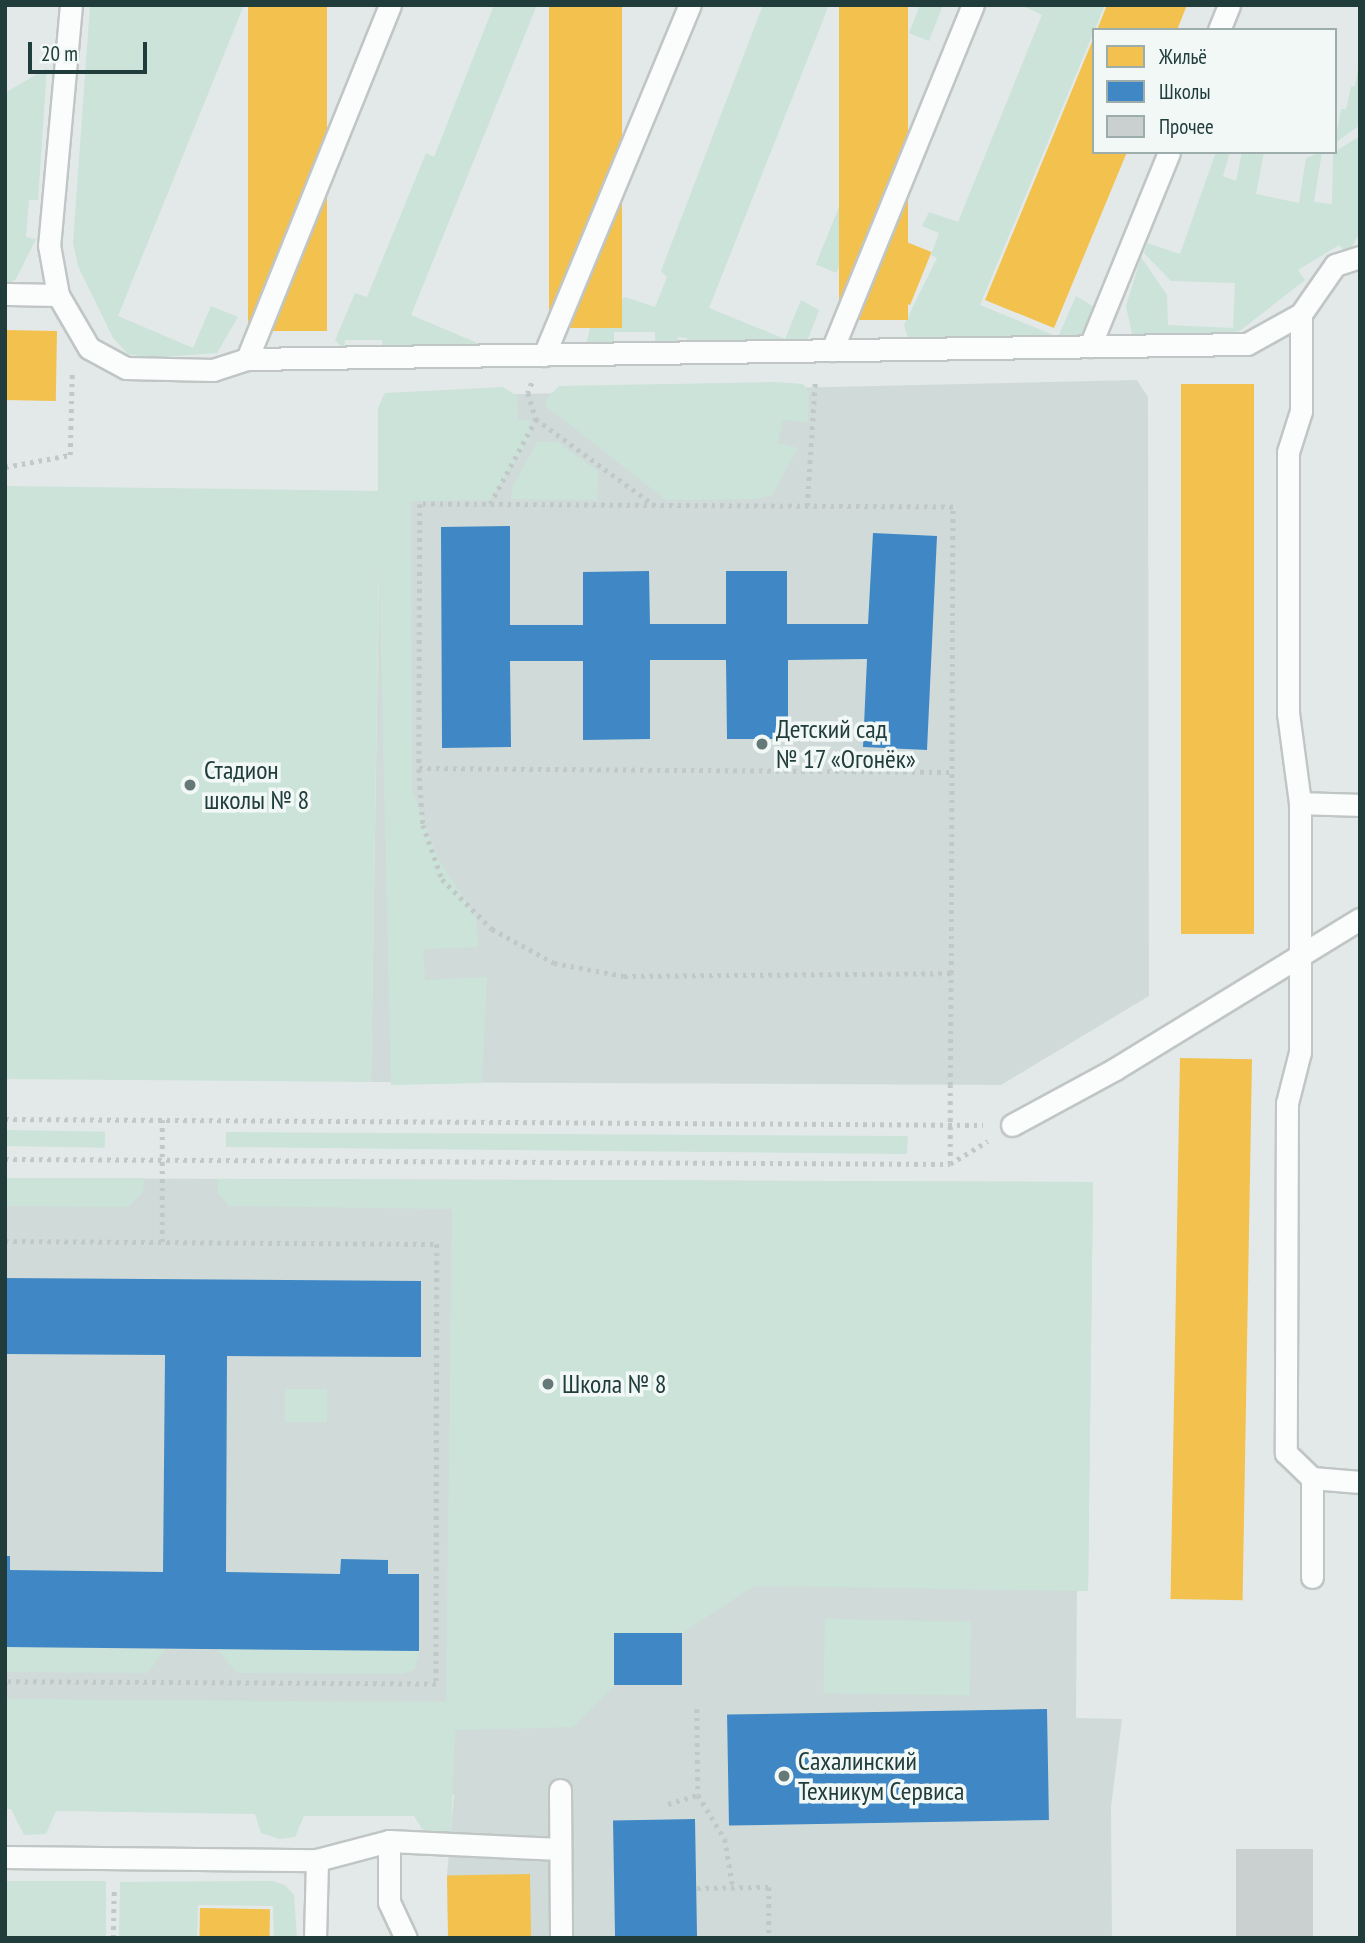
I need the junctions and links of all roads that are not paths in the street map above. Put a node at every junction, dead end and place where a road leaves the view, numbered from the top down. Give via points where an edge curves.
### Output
1 (71, 5) edge
2 (390, 5) edge
3 (690, 5) edge
4 (973, 5) edge
5 (1229, 5) edge
6 (1220, 28) edge
7 (1168, 154) edge
8 (1360, 257) edge
9 (5, 294) edge
10 (58, 295) junction
11 (1301, 314) junction
12 (1090, 346) junction
13 (832, 350) junction
14 (544, 355) junction
15 (247, 359) junction
16 (1300, 803) junction
17 (1360, 805) edge
18 (1360, 919) edge
19 (1300, 955) junction
20 (1012, 1125) road end
21 (1312, 1478) junction
22 (1360, 1482) edge
23 (1312, 1577) dead end
24 (559, 1790) dead end
25 (389, 1841) junction
26 (560, 1849) junction
27 (5, 1857) edge
28 (317, 1860) junction
29 (314, 1938) edge
30 (406, 1938) edge
31 (561, 1938) edge

1 - 10 lane via 49,245
2 - 15 lane
3 - 14 lane
4 - 13 lane
5 - 6 lane
7 - 12 lane
8 - 11 lane via 1335,265
9 - 10 lane
10 - 15 lane via 89,348 126,368 213,370
11 - 12 lane via 1247,344
11 - 16 lane via 1301,411 1288,453 1288,713
12 - 13 lane
13 - 14 lane
14 - 15 lane
16 - 17 lane
16 - 19 lane
18 - 19 lane
19 - 20 lane via 1115,1069
19 - 21 lane via 1300,1052 1287,1103 1286,1453
21 - 22 lane
21 - 23 lane
24 - 26 lane
25 - 26 lane
25 - 28 lane
25 - 30 lane via 389,1902
26 - 31 lane
27 - 28 lane
28 - 29 lane

